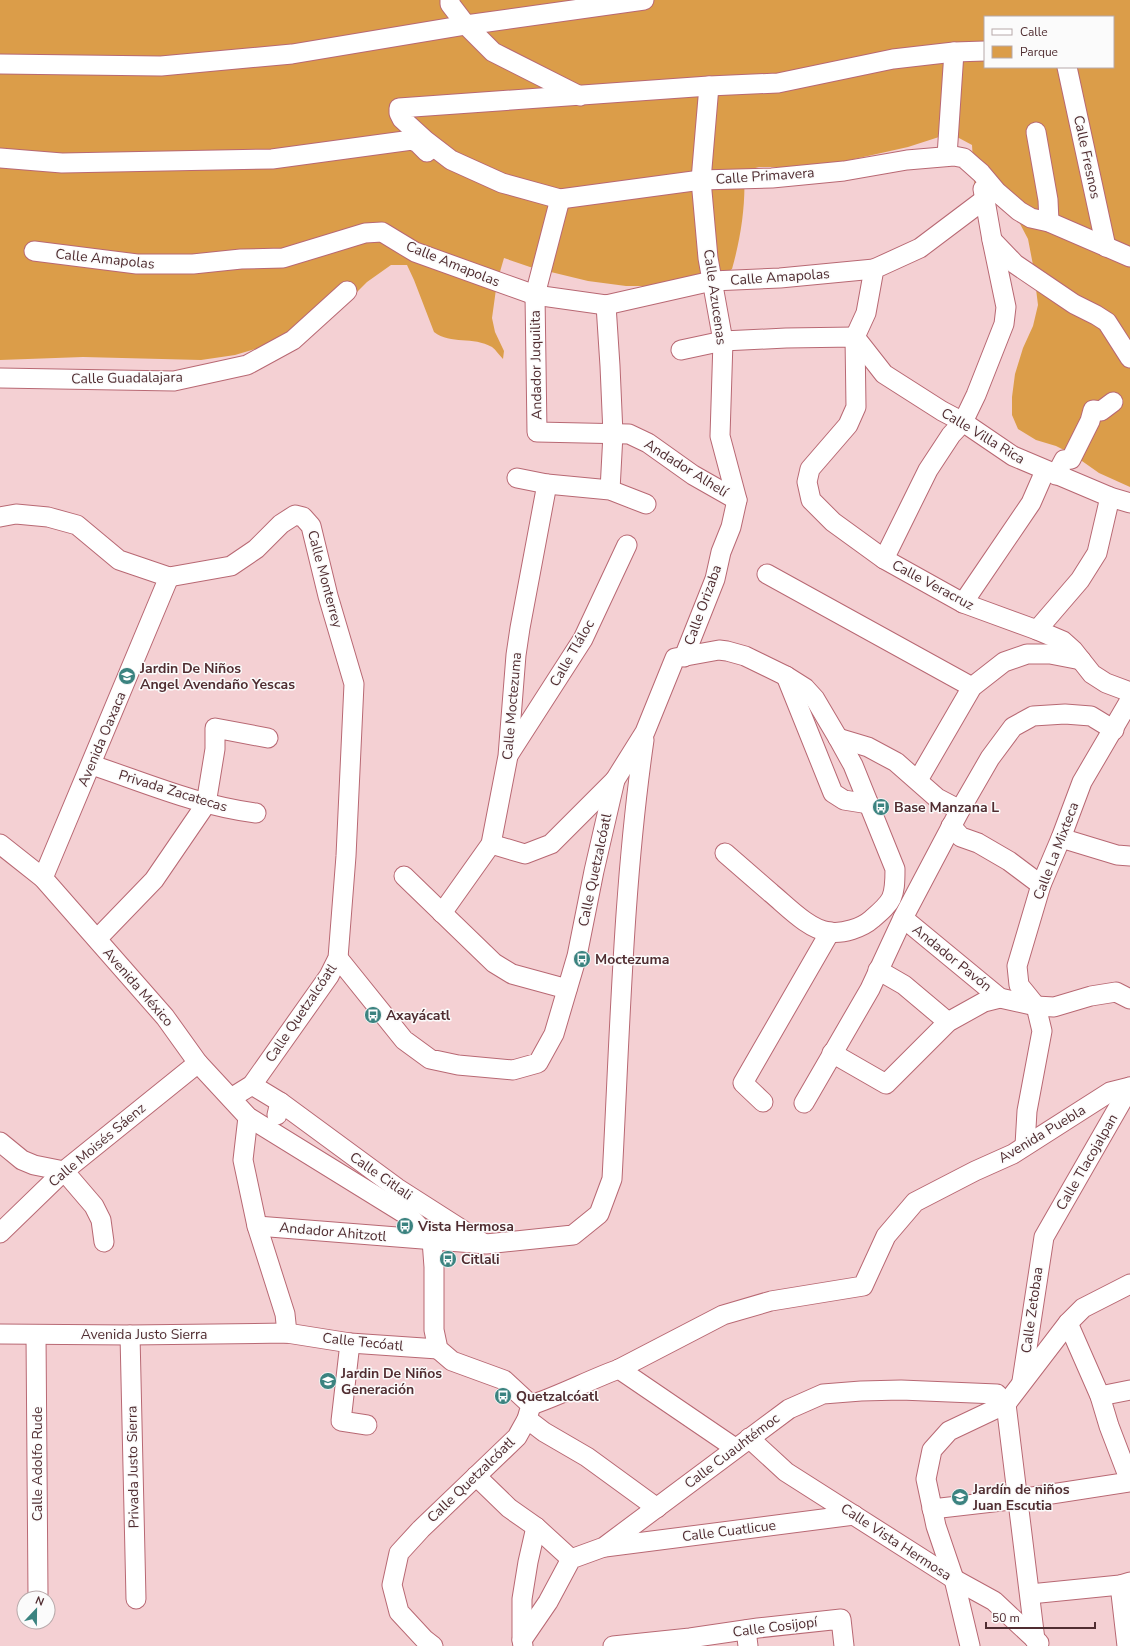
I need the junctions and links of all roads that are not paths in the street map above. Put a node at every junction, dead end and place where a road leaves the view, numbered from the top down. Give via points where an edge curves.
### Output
1 (450, 0) edge
2 (644, 0) edge
3 (466, 25) junction
4 (984, 51) edge
5 (954, 52) junction
6 (0, 64) edge
7 (1067, 68) edge
8 (709, 86) junction
9 (580, 96) junction
10 (1036, 132) dead end
11 (947, 156) junction
12 (0, 158) edge
13 (451, 160) junction
14 (982, 173) junction
15 (701, 180) junction
16 (560, 199) junction
17 (985, 199) junction
18 (1049, 222) junction
19 (992, 240) junction
20 (1106, 247) junction
21 (34, 252) dead end
22 (1130, 257) edge
23 (874, 269) junction
24 (712, 281) junction
25 (347, 291) dead end
26 (535, 295) junction
27 (606, 305) junction
28 (855, 338) junction
29 (723, 341) junction
30 (681, 350) dead end
31 (1130, 358) edge
32 (0, 378) edge
33 (1113, 402) dead end
34 (963, 422) junction
35 (613, 434) junction
36 (1050, 473) junction
37 (517, 478) dead end
38 (547, 484) junction
39 (610, 490) junction
40 (1110, 497) junction
41 (737, 500) junction
42 (1130, 502) edge
43 (646, 504) dead end
44 (0, 517) edge
45 (627, 545) dead end
46 (721, 552) joint
47 (884, 559) junction
48 (767, 574) dead end
49 (169, 577) junction
50 (962, 603) junction
51 (1037, 630) junction
52 (684, 657) junction
53 (1081, 660) junction
54 (786, 676) junction
55 (972, 687) junction
56 (1130, 692) edge
57 (1130, 700) edge
58 (1114, 730) junction
59 (645, 732) junction
60 (268, 738) dead end
61 (838, 738) junction
62 (508, 756) junction
63 (92, 765) junction
64 (615, 780) junction
65 (918, 780) junction
66 (206, 804) junction
67 (869, 804) junction
68 (256, 812) dead end
69 (955, 818) junction
70 (1062, 838) junction
71 (0, 844) edge
72 (491, 844) junction
73 (725, 853) dead end
74 (1130, 856) edge
75 (895, 869) junction
76 (404, 876) dead end
77 (43, 878) junction
78 (1041, 885) junction
79 (918, 891) junction
80 (442, 913) junction
81 (903, 918) junction
82 (830, 932) junction
83 (96, 939) junction
84 (338, 958) junction
85 (878, 970) junction
86 (567, 989) junction
87 (1000, 998) junction
88 (1130, 999) edge
89 (1036, 1006) junction
90 (948, 1022) junction
91 (832, 1053) junction
92 (198, 1062) junction
93 (252, 1085) junction
94 (1130, 1087) edge
95 (230, 1098) junction
96 (280, 1102) junction
97 (763, 1102) dead end
98 (804, 1103) dead end
99 (248, 1117) junction
100 (274, 1132) junction
101 (0, 1142) edge
102 (1025, 1145) junction
103 (64, 1171) junction
104 (257, 1226) junction
105 (0, 1232) edge
106 (1044, 1238) joint
107 (432, 1240) junction
108 (104, 1242) dead end
109 (486, 1244) junction
110 (1130, 1284) edge
111 (1068, 1323) junction
112 (287, 1333) junction
113 (0, 1334) edge
114 (36, 1335) junction
115 (130, 1335) junction
116 (350, 1343) junction
117 (438, 1349) junction
118 (619, 1369) junction
119 (1022, 1382) junction
120 (1130, 1390) edge
121 (1100, 1396) junction
122 (1006, 1404) junction
123 (529, 1412) junction
124 (367, 1425) dead end
125 (742, 1443) junction
126 (476, 1476) junction
127 (1130, 1481) edge
128 (1019, 1499) junction
129 (657, 1508) junction
130 (932, 1509) junction
131 (854, 1515) junction
132 (536, 1527) junction
133 (604, 1547) junction
134 (571, 1559) junction
135 (954, 1579) junction
136 (1125, 1584) edge
137 (38, 1590) edge
138 (1030, 1594) junction
139 (136, 1599) dead end
140 (747, 1638) edge
141 (522, 1643) edge
142 (1039, 1643) edge
143 (428, 1644) edge
144 (653, 1644) edge
145 (613, 1646) edge
146 (844, 1646) edge
147 (970, 1646) edge
148 (1127, 1646) edge

1 - 3 street via 450,4
2 - 3 street
3 - 6 street via 292,54 161,66
3 - 9 street via 493,52
4 - 5 street
5 - 8 street via 893,59 778,83
5 - 11 street
7 - 20 street, Calle Fresnos
8 - 9 street
8 - 15 street, Calle Azucenas
9 - 13 street, Calle Primavera via 399,108 402,119
10 - 18 street via 1048,200
11 - 14 street, Calle Primavera via 964,158
11 - 15 street, Calle Primavera via 772,178
12 - 13 street via 62,163 272,159 412,140 432,156 440,160
13 - 16 street, Calle Primavera via 502,184
14 - 17 street
14 - 18 street, Calle Primavera via 997,192 1019,211 1031,218
15 - 16 street, Calle Primavera
15 - 24 street, Calle Azucenas
16 - 26 street
17 - 19 street
17 - 23 street via 920,248
18 - 20 street, Calle Primavera
19 - 31 street via 1015,264 1074,304 1108,322
19 - 34 street via 1006,307 1004,324
20 - 22 street, Calle Primavera
21 - 26 street, Calle Amapolas via 137,264 193,264 283,258 366,233 382,232 415,252
23 - 24 street, Calle Amapolas via 780,278
23 - 28 street via 866,313
24 - 27 street, Calle Amapolas
24 - 29 street, Calle Azucenas
25 - 32 street, Calle Guadalajara via 293,340 247,365 174,381
26 - 27 street, Calle Amapolas
26 - 35 street, Andador Juquilita via 537,432
27 - 35 street
28 - 29 street
28 - 34 street, Calle Villa Rica via 884,374
28 - 47 street, Calle Veracruz via 856,407 848,425 810,469 807,482 811,500 833,522
29 - 30 street
29 - 41 street, Calle Azucenas via 720,436
33 - 36 street via 1101,410 1093,410 1071,459 1064,460
34 - 36 street, Calle Villa Rica via 1013,456
34 - 47 street via 951,434 928,470
35 - 39 street
35 - 41 street, Andador Alhelí via 628,434 648,443
36 - 40 street, Calle Villa Rica
36 - 50 street
37 - 38 street
38 - 39 street
38 - 62 street, Calle Moctezuma via 516,655
39 - 43 street
40 - 42 street, Calle Villa Rica
40 - 51 street via 1097,553 1080,580
41 - 46 street, Calle Azucenas via 731,527
44 - 49 street, Calle Monterrey via 16,514 48,517 76,525 119,560
45 - 62 street, Calle Tláloc via 583,639
46 - 52 street, Calle Orizaba via 715,579
47 - 50 street, Calle Veracruz
48 - 55 street
49 - 63 street, Avenida Oaxaca
49 - 84 street, Calle Monterrey via 231,566 256,549 294,515 303,516 311,526 354,684 346,856
50 - 51 street, Calle Veracruz
51 - 53 street, Calle Veracruz via 1063,641
52 - 54 street via 719,650 727,651 745,656
52 - 59 street via 675,658
53 - 55 street via 1050,654 1027,654 1004,662
53 - 56 street, Calle Veracruz via 1092,674 1106,683
54 - 61 street via 805,688 815,699
54 - 67 street via 833,793 844,800
55 - 65 street
57 - 58 street, Calle La Mixteca
58 - 69 street via 1092,716 1065,714 1033,716 1013,727 990,758
58 - 70 street, Calle La Mixteca via 1082,782
59 - 64 street, Calle Quetzalcóatl
59 - 109 street, Calle Quetzalcóatl via 636,794 628,896 612,1179 599,1214 572,1235
60 - 66 street via 215,728 215,749
61 - 65 street via 868,747 896,762
61 - 67 street
62 - 72 street, Calle Moctezuma
63 - 66 street, Privada Zacatecas
63 - 77 street, Avenida Oaxaca
64 - 72 street via 551,844 525,854
64 - 86 street, Calle Quetzalcóatl
65 - 69 street
66 - 68 street, Privada Zacatecas via 230,810
66 - 83 street via 154,880
67 - 75 street
69 - 78 street via 961,837 1009,861
69 - 79 street
70 - 74 street via 1117,855
70 - 78 street, Calle La Mixteca
71 - 77 street, Avenida México
72 - 80 street, Calle Moctezuma
73 - 82 street via 798,916 817,928
75 - 79 street
75 - 82 street via 895,887 890,904 869,922 851,931
76 - 80 street
77 - 83 street, Avenida México
78 - 89 street, Calle La Mixteca via 1017,966 1019,984
79 - 81 street
80 - 86 street via 494,963 512,974
81 - 85 street
81 - 87 street, Andador Pavón
82 - 97 street via 743,1083
83 - 92 street, Avenida México via 165,1017
84 - 86 street, Calle Quetzalcóatl via 404,1040 430,1059 458,1065 514,1070 538,1063 554,1034
84 - 93 street, Calle Quetzalcóatl
85 - 90 street via 904,985
85 - 91 street via 870,989
87 - 89 street
87 - 90 street via 984,1002
88 - 89 street via 1116,992 1054,1007
89 - 102 street, Calle La Mixteca via 1042,1031 1027,1111
90 - 91 street via 886,1084
91 - 98 street
92 - 95 street, Avenida México
92 - 103 street, Calle Moisés Sáenz
93 - 95 street
93 - 96 street
94 - 102 street, Avenida Puebla via 1110,1092
94 - 106 street, Calle Tlacojalpan
95 - 99 street, Avenida México
96 - 100 street
96 - 109 street, Calle Citlali via 397,1188
99 - 100 street, Avenida México
99 - 104 street via 243,1160
100 - 107 street via 410,1217
101 - 103 street via 22,1160
102 - 118 street, Avenida Puebla via 1013,1154 915,1202 886,1236 864,1286 771,1301 723,1315
103 - 105 street, Calle Moisés Sáenz
103 - 108 street via 94,1206 101,1220
104 - 107 street, Andador Ahitzotl
104 - 112 street via 285,1314
106 - 119 street, Calle Zetobaa
107 - 109 street
107 - 117 street via 434,1330
110 - 111 street via 1083,1308
111 - 119 street
111 - 121 street
112 - 115 street, Avenida Justo Sierra
112 - 116 street, Calle Tecóatl
113 - 114 street, Avenida Justo Sierra
114 - 115 street, Avenida Justo Sierra
114 - 137 street, Calle Adolfo Rude
115 - 139 street, Privada Justo Sierra
116 - 117 street, Calle Tecóatl
116 - 124 street via 341,1421
117 - 123 street via 452,1361 504,1380
118 - 123 street via 587,1380
118 - 125 street, Calle Vista Hermosa
119 - 122 street
120 - 121 street
121 - 127 street
122 - 125 street, Calle Cuauhtémoc via 997,1394 901,1390 824,1394 789,1409
122 - 128 street
122 - 130 street via 949,1431 932,1450 926,1479
123 - 126 street, Calle Quetzalcóatl via 517,1437
123 - 129 street via 544,1432 587,1456
125 - 129 street, Calle Cuauhtémoc
125 - 131 street, Calle Vista Hermosa
126 - 132 street via 509,1508
126 - 143 street, Calle Quetzalcóatl via 399,1553 392,1585 399,1612
127 - 128 street
128 - 130 street
128 - 138 street
129 - 133 street, Calle Cuauhtémoc
130 - 135 street
131 - 133 street, Calle Cuatlicue
131 - 135 street, Calle Vista Hermosa
132 - 134 street
132 - 141 street via 522,1599
133 - 134 street, Calle Cuauhtémoc
134 - 141 street
135 - 142 street, Calle Vista Hermosa via 994,1601
135 - 147 street
136 - 138 street
136 - 148 street
138 - 142 street
140 - 144 street, Calle Cosijopí
140 - 146 street, Calle Cosijopí via 841,1619
144 - 145 street, Calle Cosijopí

